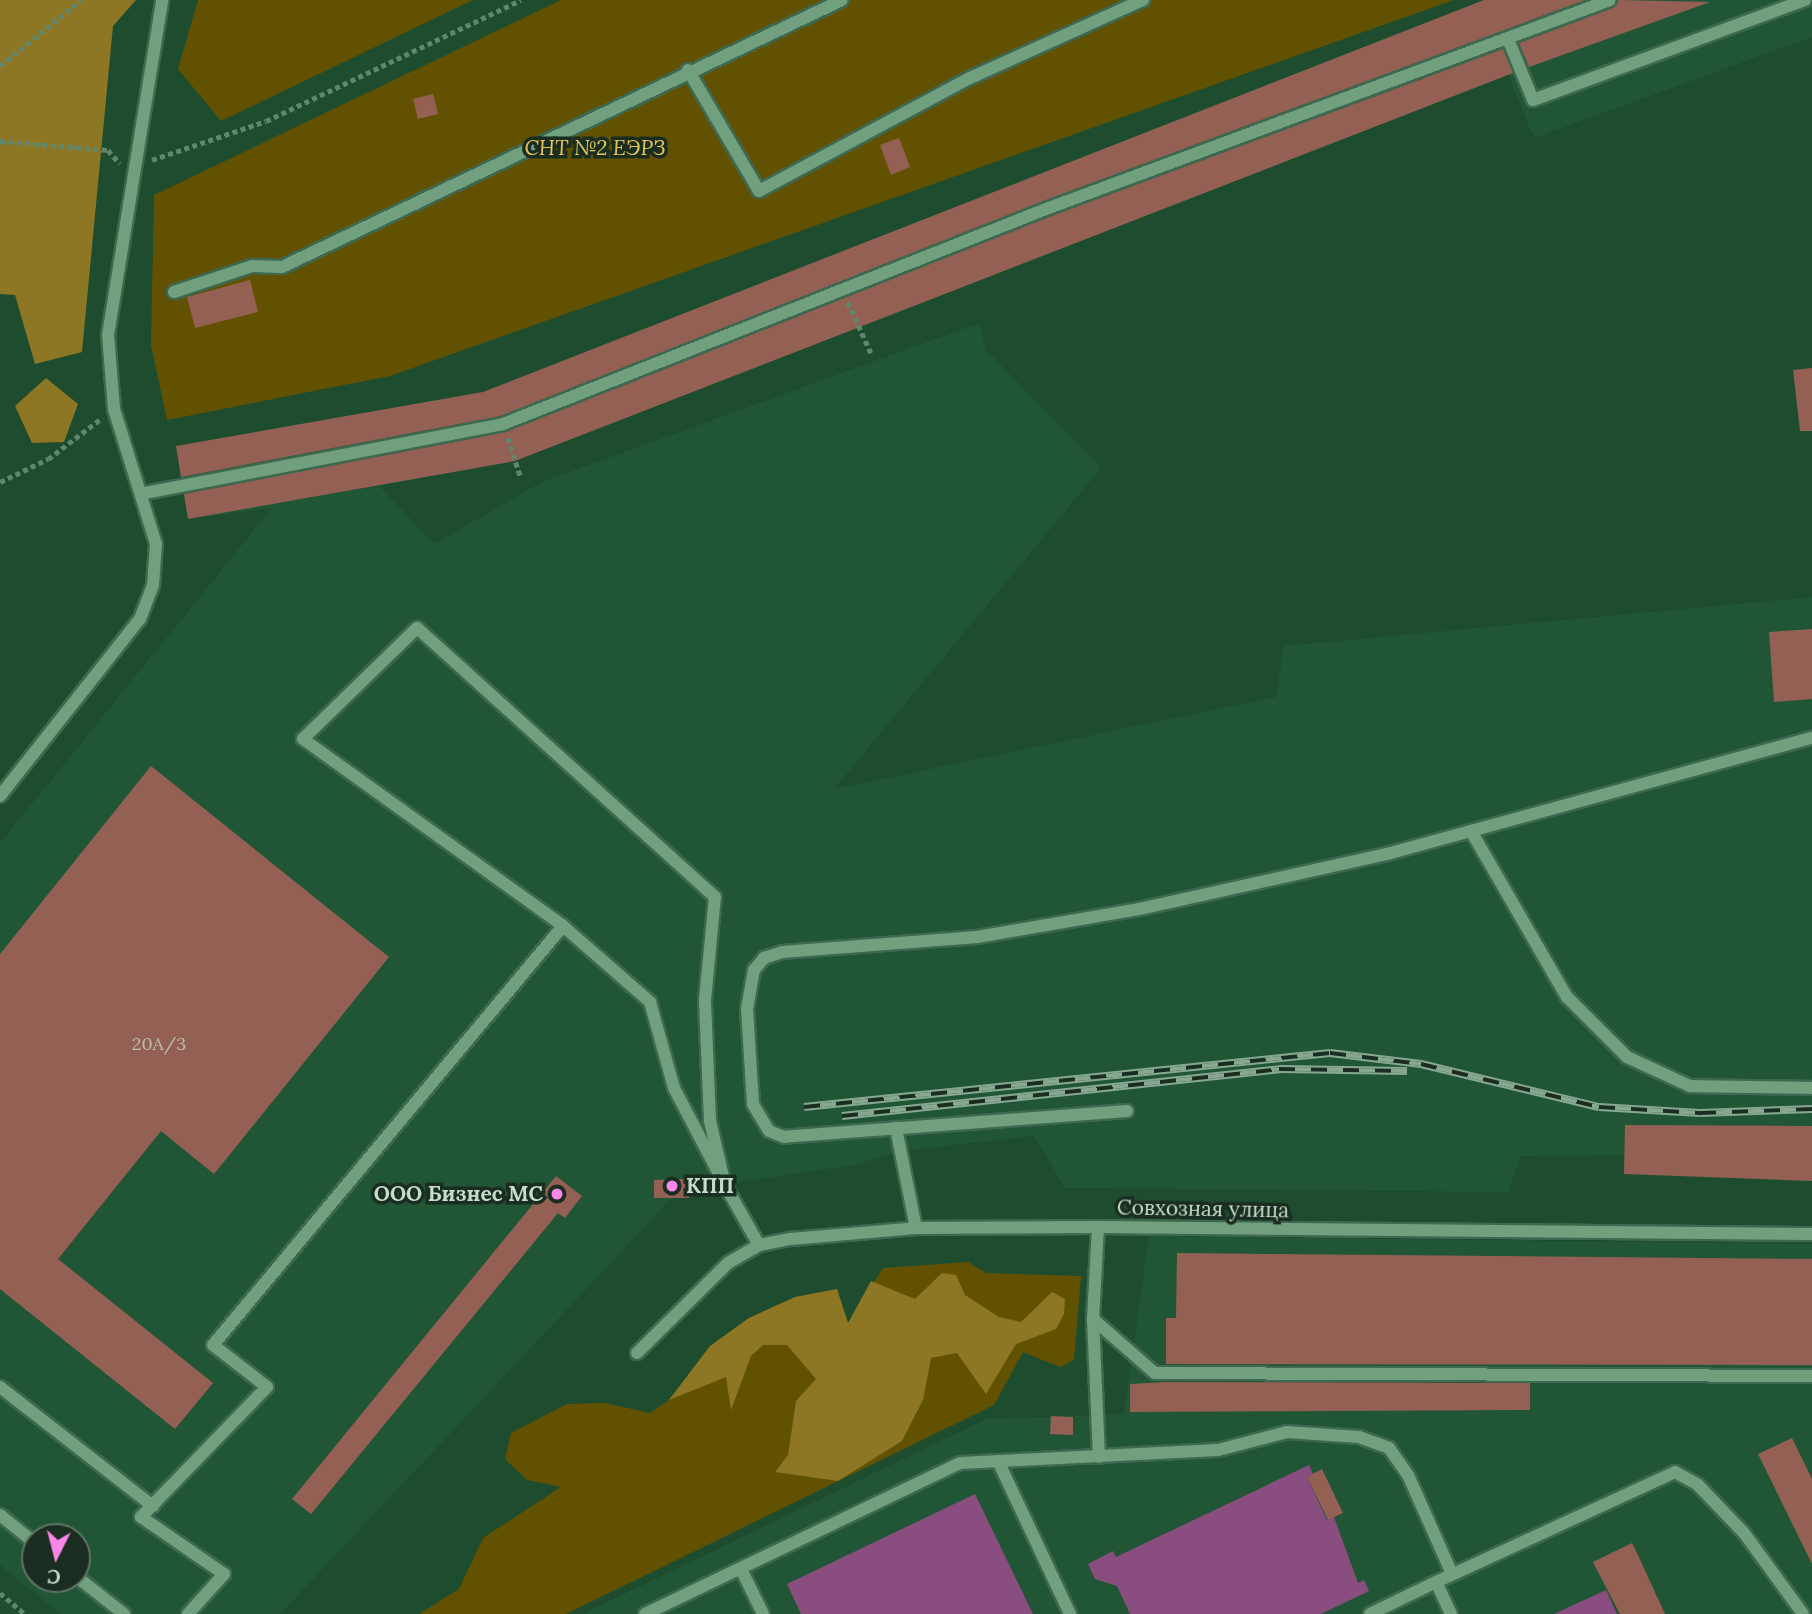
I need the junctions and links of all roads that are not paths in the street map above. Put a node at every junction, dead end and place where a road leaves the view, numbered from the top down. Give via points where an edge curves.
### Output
1 (162, 0) edge
2 (842, 0) edge
3 (1143, 0) edge
4 (1610, 0) edge
5 (1805, 0) edge
6 (1508, 39) junction
7 (688, 71) junction
8 (174, 292) dead end
9 (145, 493) junction
10 (1812, 738) edge
11 (0, 796) edge
12 (1471, 831) junction
13 (563, 926) junction
14 (1812, 1088) edge
15 (1127, 1111) dead end
16 (896, 1128) junction
17 (725, 1185) junction
18 (1098, 1227) junction
19 (916, 1228) junction
20 (1812, 1234) edge
21 (760, 1245) junction
22 (1093, 1320) junction
23 (637, 1353) dead end
24 (1812, 1376) edge
25 (0, 1387) edge
26 (1099, 1457) junction
27 (999, 1463) junction
28 (153, 1506) junction
29 (0, 1515) edge
30 (21, 1532) edge
31 (741, 1569) junction
32 (1452, 1574) junction
33 (1436, 1582) junction
34 (91, 1588) edge
35 (1805, 1608) edge
36 (124, 1614) edge
37 (188, 1614) edge
38 (645, 1614) edge
39 (763, 1614) edge
40 (1070, 1614) edge
41 (1370, 1614) edge
42 (1451, 1614) edge

1 - 9 street via 108,335 114,409
2 - 7 street
3 - 7 street via 970,78 760,191
4 - 6 street
5 - 6 street via 1533,100
6 - 9 street via 1045,209 503,424
7 - 8 street via 282,267 252,266
9 - 11 street via 156,544 153,585 140,619
10 - 12 street
12 - 14 street via 1567,996 1627,1057 1690,1086
12 - 16 street via 1064,925 764,958 754,970 747,1009 750,1087 763,1124 784,1137
13 - 17 street via 650,1002 674,1088
13 - 17 street via 303,739 418,628 715,897 705,1000 710,1121
13 - 28 street via 213,1345 267,1387
15 - 16 street
16 - 19 street
17 - 21 street
18 - 19 street, Совхозная улица
18 - 20 street, Совхозная улица
18 - 22 street
19 - 21 street, Совхозная улица
21 - 23 street, Совхозная улица via 728,1262
22 - 24 street via 1155,1373
22 - 26 street
25 - 28 street
26 - 27 street
26 - 32 street via 1218,1450 1287,1432 1359,1437 1389,1448 1408,1475
27 - 31 street via 979,1458 960,1463
27 - 40 street
28 - 37 street via 141,1517 223,1574
29 - 30 street
31 - 38 street
31 - 39 street
32 - 33 street
32 - 35 street via 1675,1472 1698,1485 1744,1533
33 - 41 street
33 - 42 street
34 - 36 street

